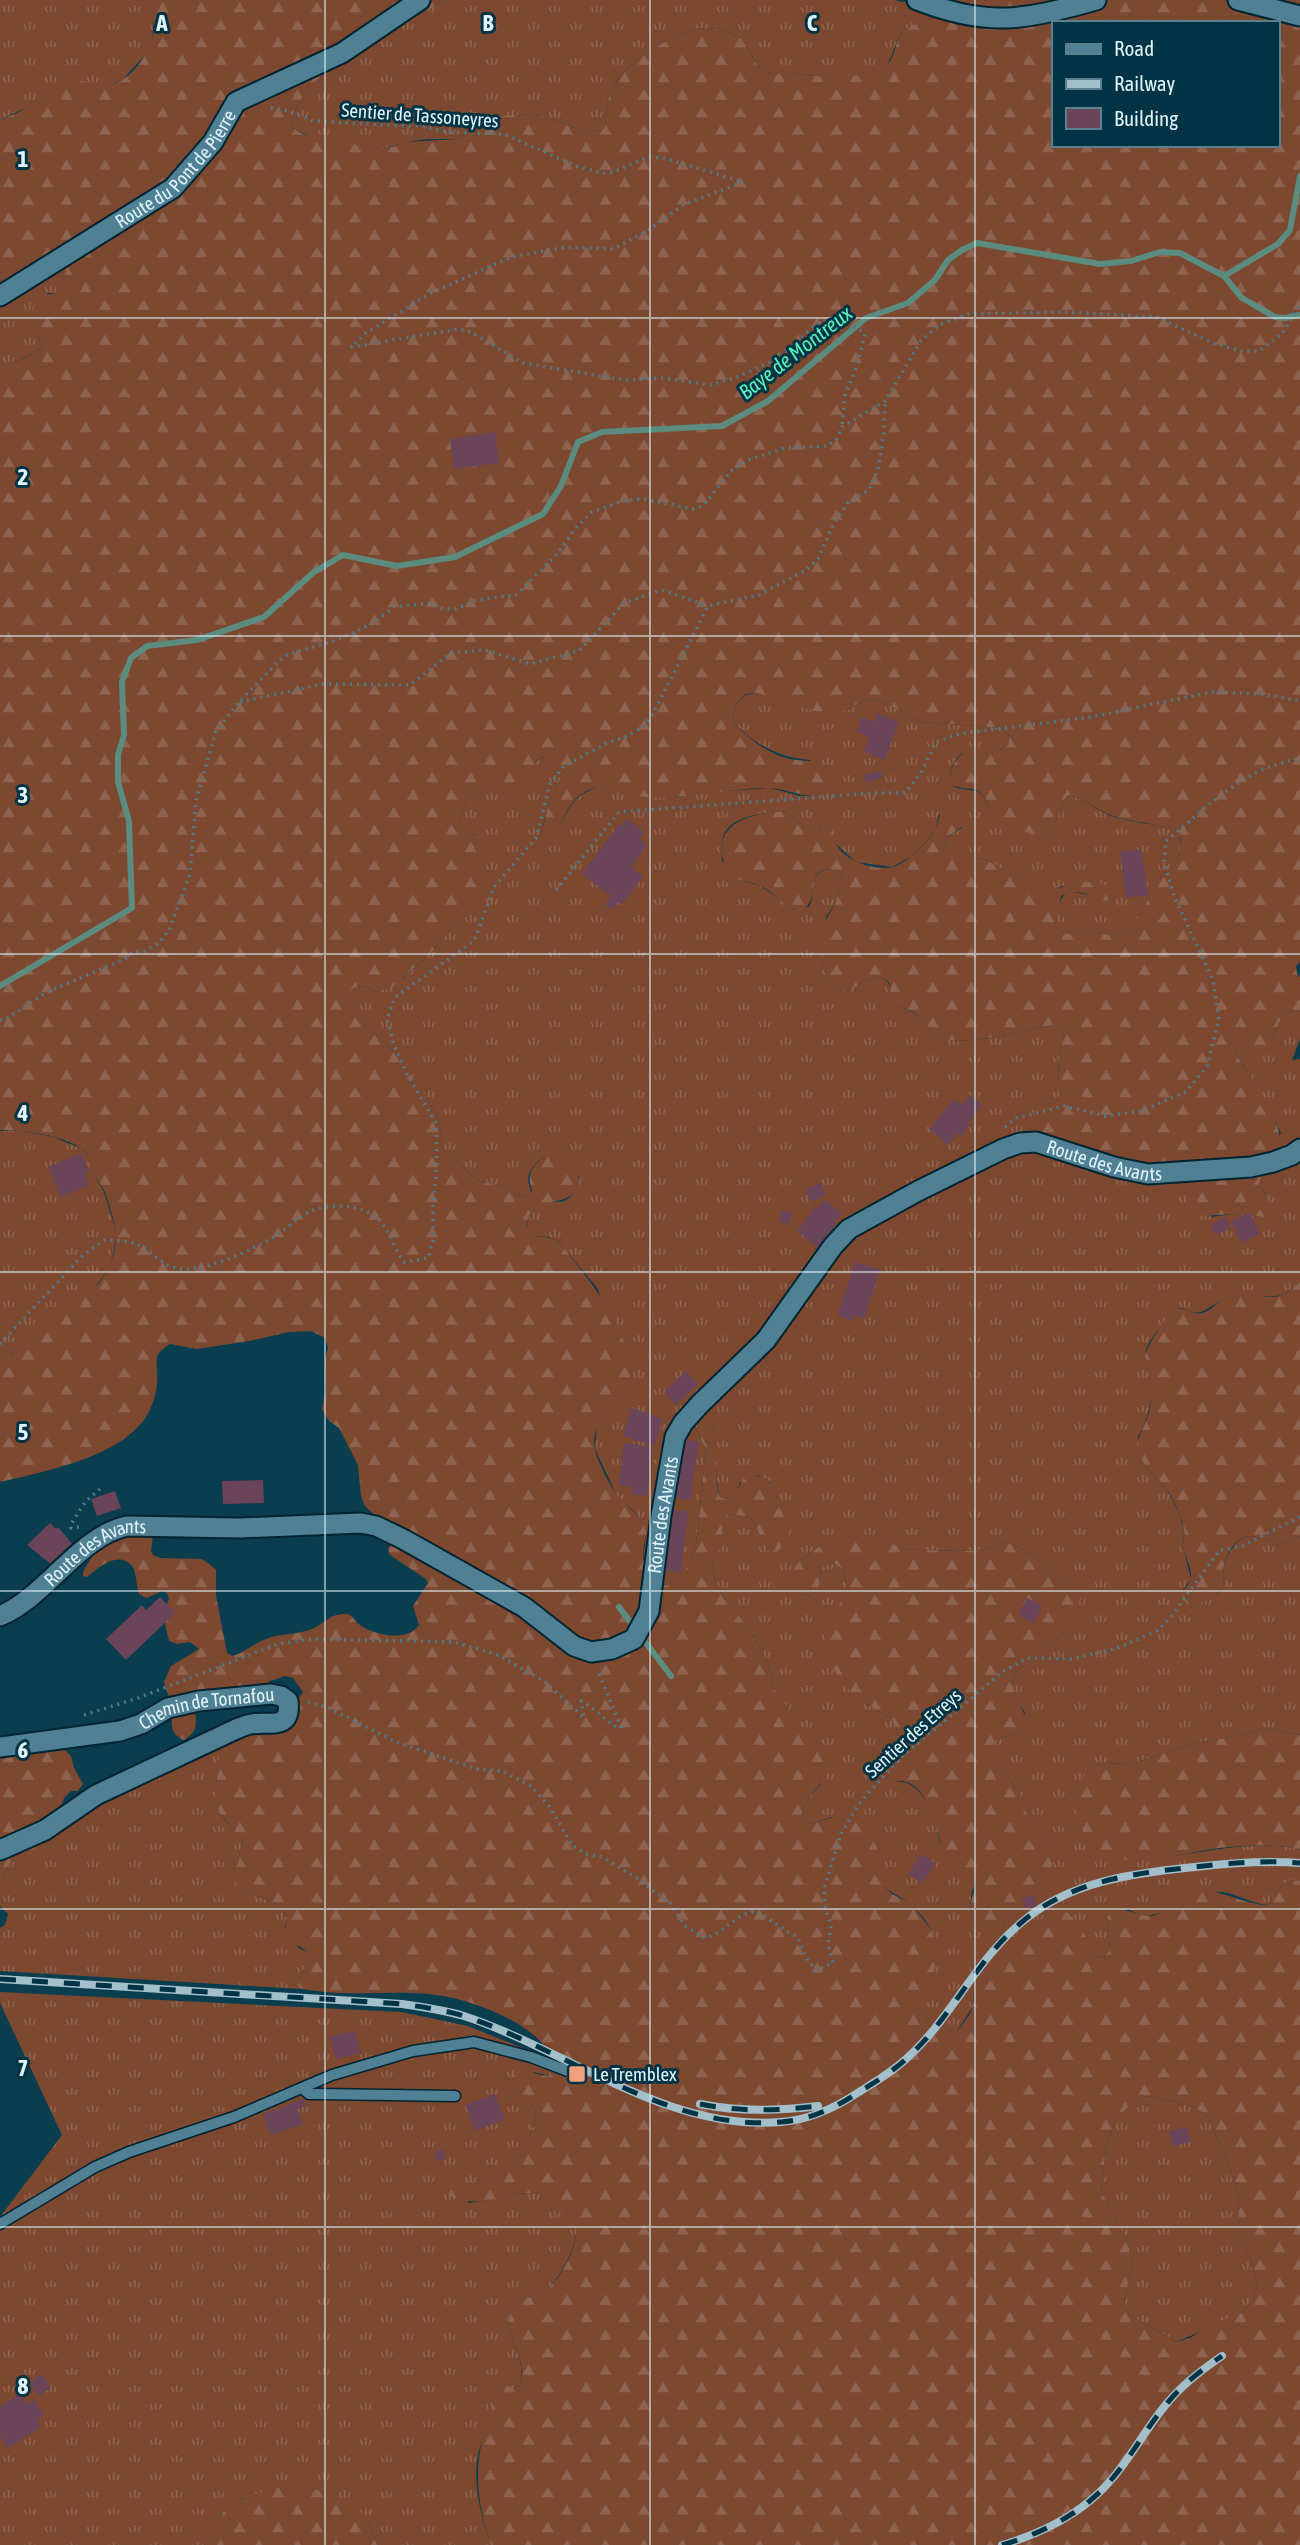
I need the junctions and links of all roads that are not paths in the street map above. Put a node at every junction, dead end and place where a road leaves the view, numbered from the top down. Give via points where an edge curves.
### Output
1 (420, 0) edge
2 (917, 0) edge
3 (1096, 0) edge
4 (1238, 0) edge
5 (1300, 16) edge
6 (0, 296) edge
7 (1300, 1149) edge
8 (0, 1616) edge
9 (0, 1746) edge
10 (0, 1850) edge
11 (568, 2071) dead end
12 (302, 2088) junction
13 (455, 2096) dead end
14 (0, 2224) edge

1 - 6 street, Route du Pont de Pierre via 342,53 236,102 213,142 173,188
2 - 3 street via 975,18 1014,19
4 - 5 street
7 - 8 street, Route des Avants via 1251,1167 1147,1174 1036,1142 1020,1143 849,1229 766,1340 700,1404 675,1437 649,1611 634,1639 612,1649 591,1652 574,1646 524,1606 404,1539 361,1522 240,1528 127,1526 105,1533 26,1602
9 - 10 street, Chemin de Tornafou via 120,1731 168,1708 199,1701 271,1694 288,1701 290,1709 278,1724 233,1730 96,1796 45,1830
11 - 12 lane via 474,2042 413,2051
12 - 13 lane via 309,2094
12 - 14 lane via 95,2167

